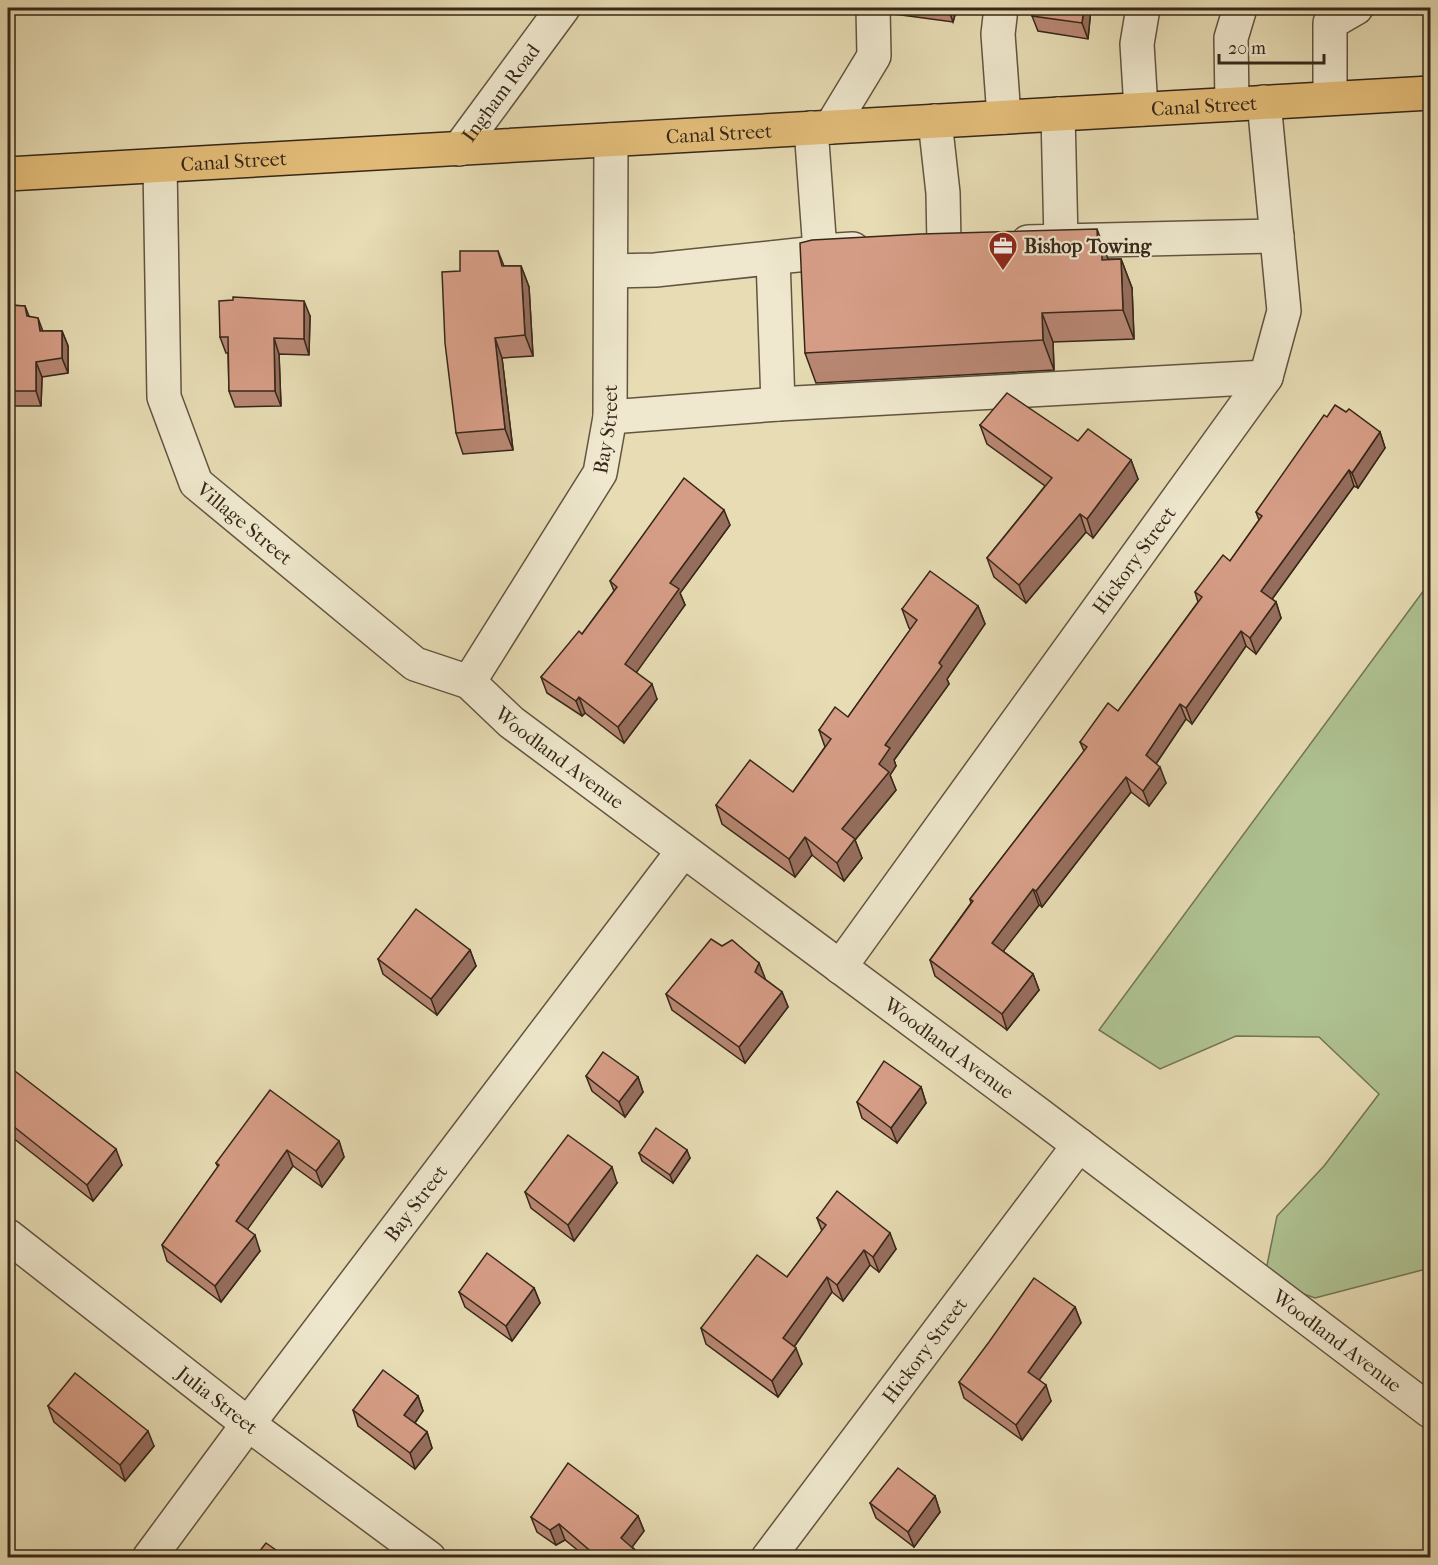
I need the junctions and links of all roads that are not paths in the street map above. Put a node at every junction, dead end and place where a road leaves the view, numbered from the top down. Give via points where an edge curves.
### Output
1 (563, 8) edge
2 (873, 8) edge
3 (1001, 8) edge
4 (1143, 8) edge
5 (1240, 8) edge
6 (1356, 8) edge
7 (1431, 93) edge
8 (1330, 98) junction
9 (1264, 102) junction
10 (1232, 104) junction
11 (1141, 109) junction
12 (1058, 114) junction
13 (1004, 117) junction
14 (935, 121) junction
15 (821, 128) junction
16 (611, 140) junction
17 (459, 149) junction
18 (160, 166) junction
19 (8, 174) edge
20 (1277, 236) junction
21 (1061, 241) junction
22 (944, 244) junction
23 (820, 251) junction
24 (773, 258) junction
25 (611, 271) junction
26 (1266, 378) junction
27 (778, 404) junction
28 (610, 417) junction
29 (470, 682) junction
30 (683, 851) junction
31 (840, 967) junction
32 (1079, 1145) junction
33 (8, 1236) edge
34 (1431, 1412) edge
35 (248, 1424) junction
36 (149, 1557) edge
37 (429, 1557) edge
38 (768, 1557) edge

1 - 17 street, Ingham Road
2 - 15 street via 874,56
3 - 13 street via 998,33
4 - 11 street via 1137,44
5 - 10 street via 1231,38
6 - 8 street via 1330,23
7 - 8 main road, Canal Street
8 - 9 main road, Canal Street
9 - 10 main road, Canal Street
9 - 20 street, Hickory Street
10 - 11 main road, Canal Street
11 - 12 main road, Canal Street
12 - 13 main road, Canal Street
12 - 21 street
13 - 14 main road, Canal Street
14 - 15 main road, Canal Street
14 - 22 street
15 - 16 main road, Canal Street
15 - 23 street
16 - 17 main road, Canal Street
16 - 25 street, Bay Street
17 - 18 main road, Canal Street
18 - 19 main road, Canal Street
18 - 29 street, Village Street via 164,397 196,483 415,663
20 - 21 street
20 - 26 street, Hickory Street via 1284,311
21 - 22 street
22 - 23 street
23 - 24 street
24 - 25 street
24 - 27 street
25 - 28 street, Bay Street
26 - 27 street
26 - 31 street, Hickory Street
27 - 28 street
28 - 29 street, Bay Street via 600,473
29 - 30 street, Woodland Avenue via 511,723
30 - 31 street, Woodland Avenue
30 - 35 street, Bay Street
31 - 32 street, Woodland Avenue
32 - 34 street, Woodland Avenue
32 - 38 street, Hickory Street
33 - 35 street, Julia Street
35 - 36 street, Bay Street
35 - 37 street, Julia Street

